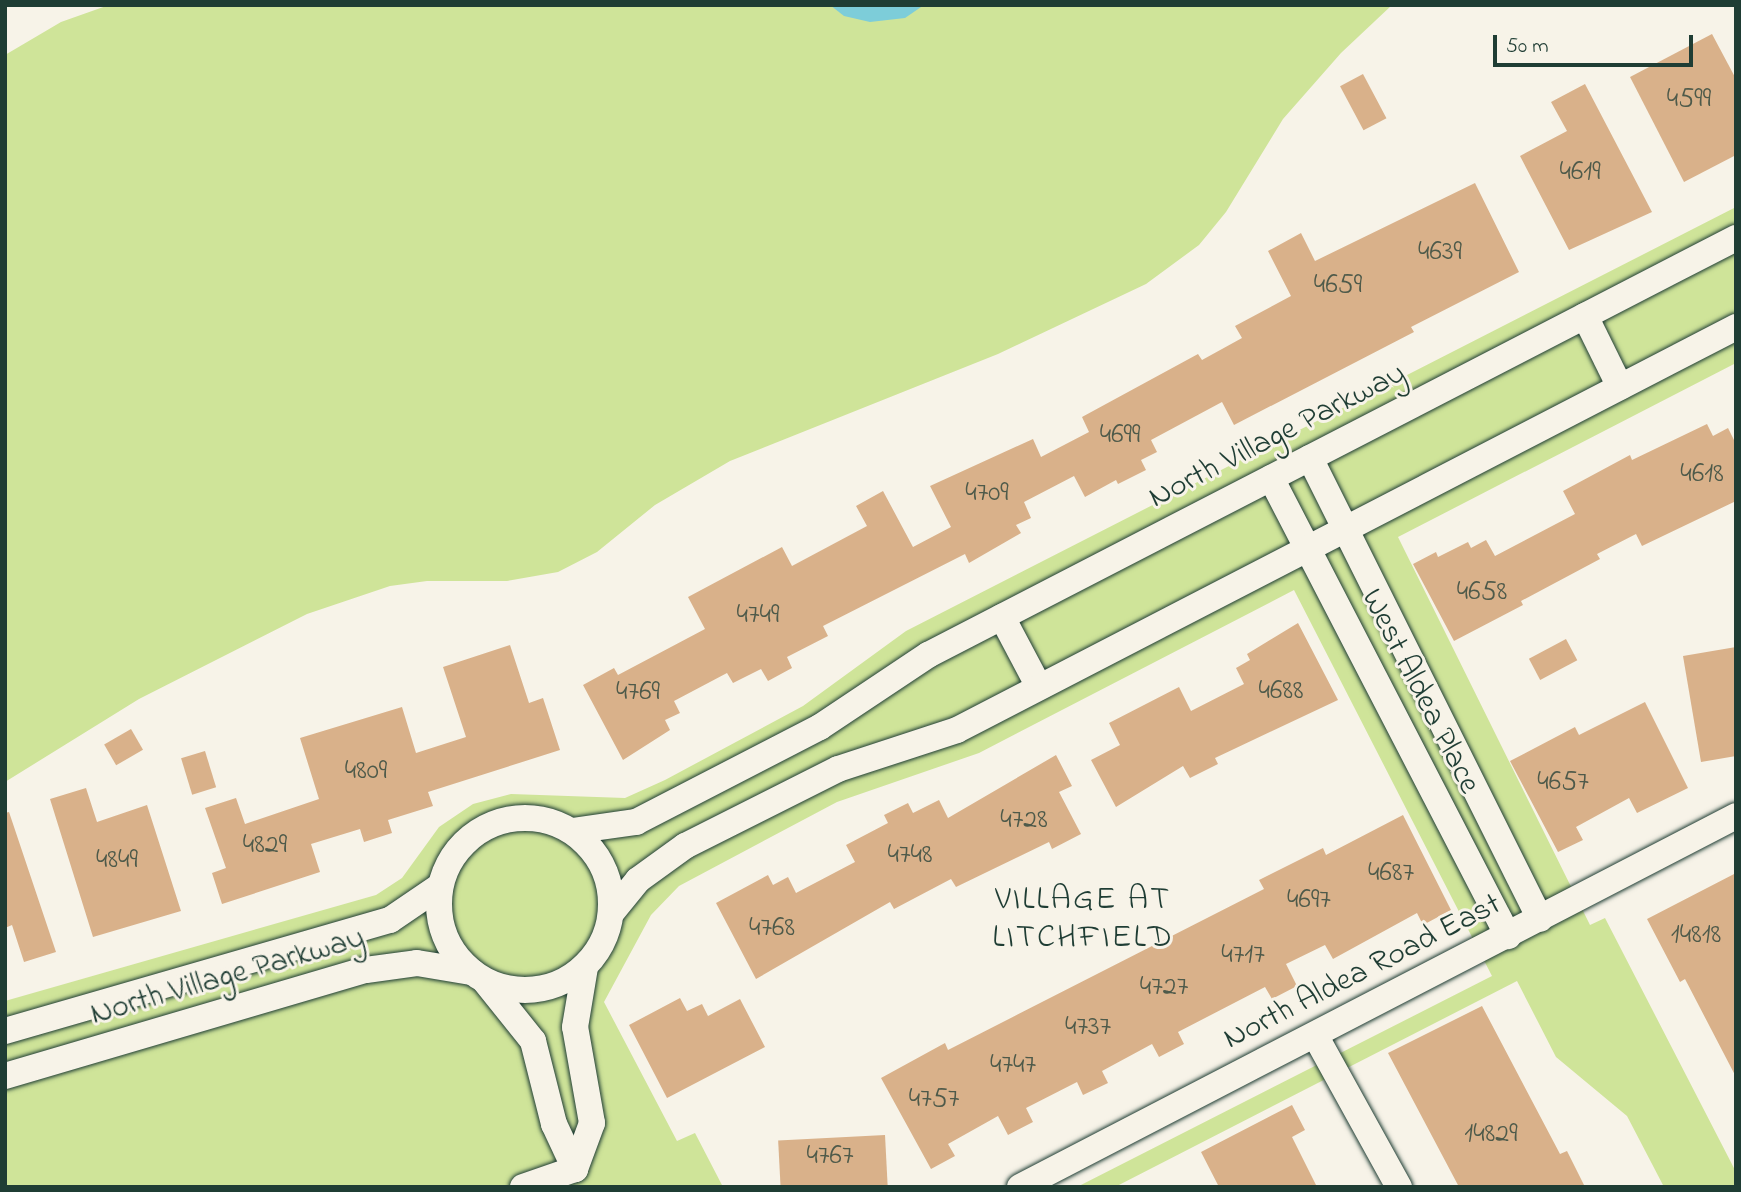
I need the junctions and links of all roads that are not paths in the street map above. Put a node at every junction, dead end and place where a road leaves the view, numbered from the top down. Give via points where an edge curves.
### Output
1 (1736, 238) edge
2 (1585, 316) junction
3 (1736, 327) edge
4 (1620, 387) junction
5 (1310, 458) junction
6 (1271, 478) junction
7 (1345, 529) junction
8 (1307, 548) junction
9 (1002, 617) junction
10 (1039, 687) junction
11 (1736, 816) edge
12 (572, 831) junction
13 (440, 886) junction
14 (612, 912) junction
15 (1540, 919) junction
16 (1508, 936) junction
17 (585, 967) junction
18 (478, 976) junction
19 (5, 1031) edge
20 (1315, 1035) junction
21 (5, 1076) edge
22 (575, 1169) junction
23 (523, 1187) edge
24 (1020, 1187) edge
25 (1399, 1187) edge

1 - 2 street, North Village Parkway
2 - 4 street
2 - 5 street, North Village Parkway
3 - 4 street
4 - 7 street
5 - 6 street, North Village Parkway
5 - 7 street, West Aldea Place
6 - 8 street, West Aldea Place
6 - 9 street, North Village Parkway
7 - 8 street
7 - 15 street, West Aldea Place
8 - 10 street
8 - 16 street, West Aldea Place
9 - 10 street
9 - 12 street, North Village Parkway via 928,655 820,727 636,822
10 - 14 street via 957,730 838,769 685,846 638,880
11 - 15 street, North Aldea Road East
12 - 13 street via 547,819 519,817 491,823 459,849
12 - 14 street via 603,866
13 - 18 street via 444,933
13 - 19 street, North Village Parkway via 390,920
14 - 17 street via 603,942
15 - 16 street, North Aldea Road East
16 - 20 street, North Aldea Road East
17 - 18 street via 562,982 537,990 510,989
17 - 22 street via 575,1027 592,1123
18 - 21 street, North Village Parkway via 417,963 366,970
18 - 22 street via 533,1041 554,1124
20 - 24 street, North Aldea Road East
20 - 25 street
22 - 23 street

